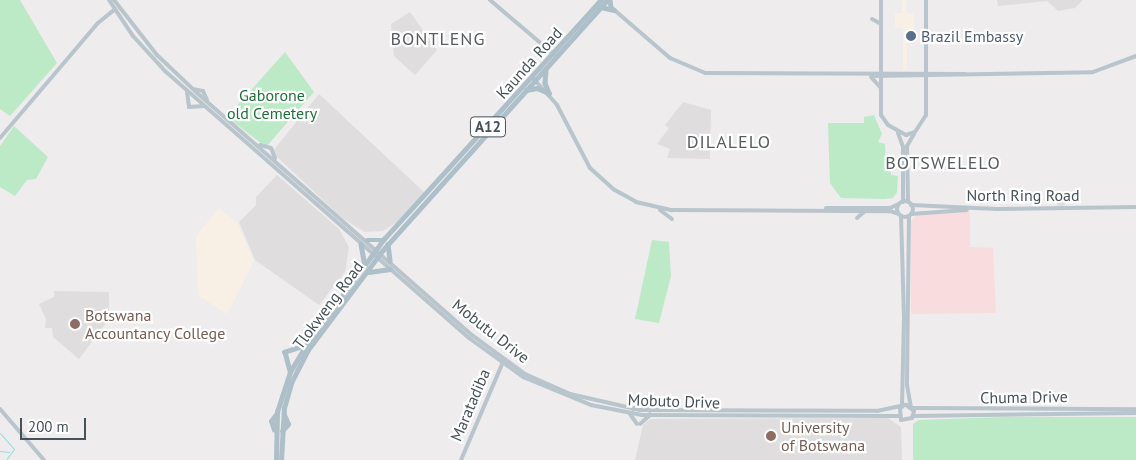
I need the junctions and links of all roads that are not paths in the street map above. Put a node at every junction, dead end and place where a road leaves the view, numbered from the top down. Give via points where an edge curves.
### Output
1 (109, 0) edge
2 (114, 0) edge
3 (490, 0) edge
4 (605, 0) edge
5 (881, 0) edge
6 (926, 0) edge
7 (598, 4) edge
8 (117, 8) junction
9 (613, 8) junction
10 (881, 15) junction
11 (881, 24) junction
12 (555, 56) junction
13 (1136, 56) edge
14 (927, 62) junction
15 (546, 69) junction
16 (934, 72) junction
17 (926, 74) junction
18 (965, 74) junction
19 (862, 75) junction
20 (882, 75) junction
21 (870, 76) junction
22 (534, 78) junction
23 (881, 88) junction
24 (186, 90) junction
25 (526, 90) junction
26 (549, 93) junction
27 (207, 105) junction
28 (915, 132) junction
29 (898, 133) junction
30 (0, 138) edge
31 (253, 142) junction
32 (279, 164) junction
33 (901, 203) junction
34 (910, 204) junction
35 (1136, 207) edge
36 (657, 209) junction
37 (970, 209) junction
38 (676, 210) junction
39 (814, 210) junction
40 (865, 211) junction
41 (900, 215) junction
42 (910, 215) junction
43 (857, 218) dead end
44 (384, 239) junction
45 (367, 240) junction
46 (361, 244) junction
47 (388, 244) junction
48 (378, 254) junction
49 (390, 261) junction
50 (365, 266) junction
51 (390, 269) junction
52 (367, 275) junction
53 (306, 345) junction
54 (498, 361) junction
55 (503, 362) junction
56 (507, 367) junction
57 (499, 369) junction
58 (290, 372) junction
59 (901, 407) junction
60 (912, 408) junction
61 (0, 409) edge
62 (1136, 409) edge
63 (630, 411) junction
64 (651, 413) junction
65 (749, 413) junction
66 (1136, 413) edge
67 (899, 416) junction
68 (914, 416) junction
69 (278, 438) junction
70 (44, 460) edge
71 (276, 460) edge
72 (281, 460) edge
73 (461, 460) edge

1 - 8 main road
2 - 8 main road
3 - 12 main road
4 - 7 main road, Kaunda Road / A12
4 - 9 main road
5 - 10 main road
6 - 14 main road
7 - 9 main road
7 - 12 main road, Kaunda Road / A12
8 - 24 main road via 154,58
8 - 27 main road via 157,56
8 - 30 main road via 98,23
9 - 19 main road via 664,54 702,72 726,75
10 - 11 main road
10 - 11 main road via 872,19
11 - 20 main road
12 - 15 main road, Kaunda Road / A12
12 - 22 main road, Kaunda Road / A12
13 - 18 main road via 1093,72
14 - 16 main road
14 - 17 main road
15 - 22 main road, Kaunda Road / A12
15 - 26 main road via 545,83
16 - 17 main road
16 - 18 main road
17 - 18 main road
17 - 20 main road
17 - 28 main road via 926,115
19 - 20 main road
19 - 21 main road
20 - 21 main road
20 - 23 main road
21 - 23 main road
22 - 25 main road, Kaunda Road / A12
22 - 26 main road
22 - 44 main road, Kaunda Road / A12
23 - 29 main road via 882,118
24 - 27 main road
24 - 27 main road via 189,107
25 - 26 main road via 537,88
25 - 47 main road, A12
26 - 36 main road via 590,168 622,195
27 - 31 main road
27 - 46 main road
28 - 29 main road
28 - 34 main road via 907,146
29 - 33 main road via 903,147
31 - 32 main road
31 - 32 main road via 271,148
32 - 45 main road
33 - 34 main road, North Ring Road
33 - 39 main road, North Ring Road
33 - 41 main road
34 - 37 main road, North Ring Road
34 - 42 main road
35 - 37 main road, North Ring Road
36 - 38 main road
36 - 38 main road via 672,219
37 - 42 main road
38 - 39 main road
39 - 40 main road
40 - 41 main road
40 - 43 main road
41 - 42 main road
41 - 59 main road via 904,318
42 - 60 main road via 907,394
44 - 45 main road
44 - 48 main road, Kaunda Road / A12
45 - 48 main road
46 - 48 main road
46 - 50 main road
47 - 48 main road, A12
47 - 49 main road
48 - 49 main road, Mobutu Drive
48 - 50 main road, Tlokweng Road / A12
48 - 51 main road, Mobuto Drive
48 - 52 main road, Tlokweng Road / A12
49 - 55 main road, Mobutu Drive via 423,294
50 - 53 main road, Tlokweng Road / A12
51 - 52 main road via 376,269
51 - 54 main road, Mobuto Drive
52 - 69 main road, Tlokweng Road / A12 via 307,351 291,383
53 - 58 main road, Tlokweng Road / A12
53 - 58 main road via 284,352
54 - 55 main road, Mobuto Drive
54 - 57 main road
55 - 56 main road, Mobuto Drive
55 - 57 main road, Maratadiba
55 - 63 main road, Mobutu Drive via 570,394
56 - 57 main road
56 - 63 main road, Mobuto Drive via 570,398
57 - 73 main road, Maratadiba
58 - 69 main road, Tlokweng Road / A12 via 278,412
59 - 60 main road, Chuma Drive
59 - 65 main road, Mobutu Drive
59 - 67 main road
60 - 62 main road, Chuma Drive
60 - 68 main road
61 - 70 main road
63 - 64 main road, Mobutu Drive
63 - 64 main road via 643,403
63 - 64 main road via 639,424
64 - 65 main road, Mobutu Drive
65 - 67 main road
66 - 68 main road, Chuma Drive
67 - 68 main road, Chuma Drive via 906,421
69 - 71 main road, Tlokweng Road / A12
69 - 72 main road, Tlokweng Road / A12

